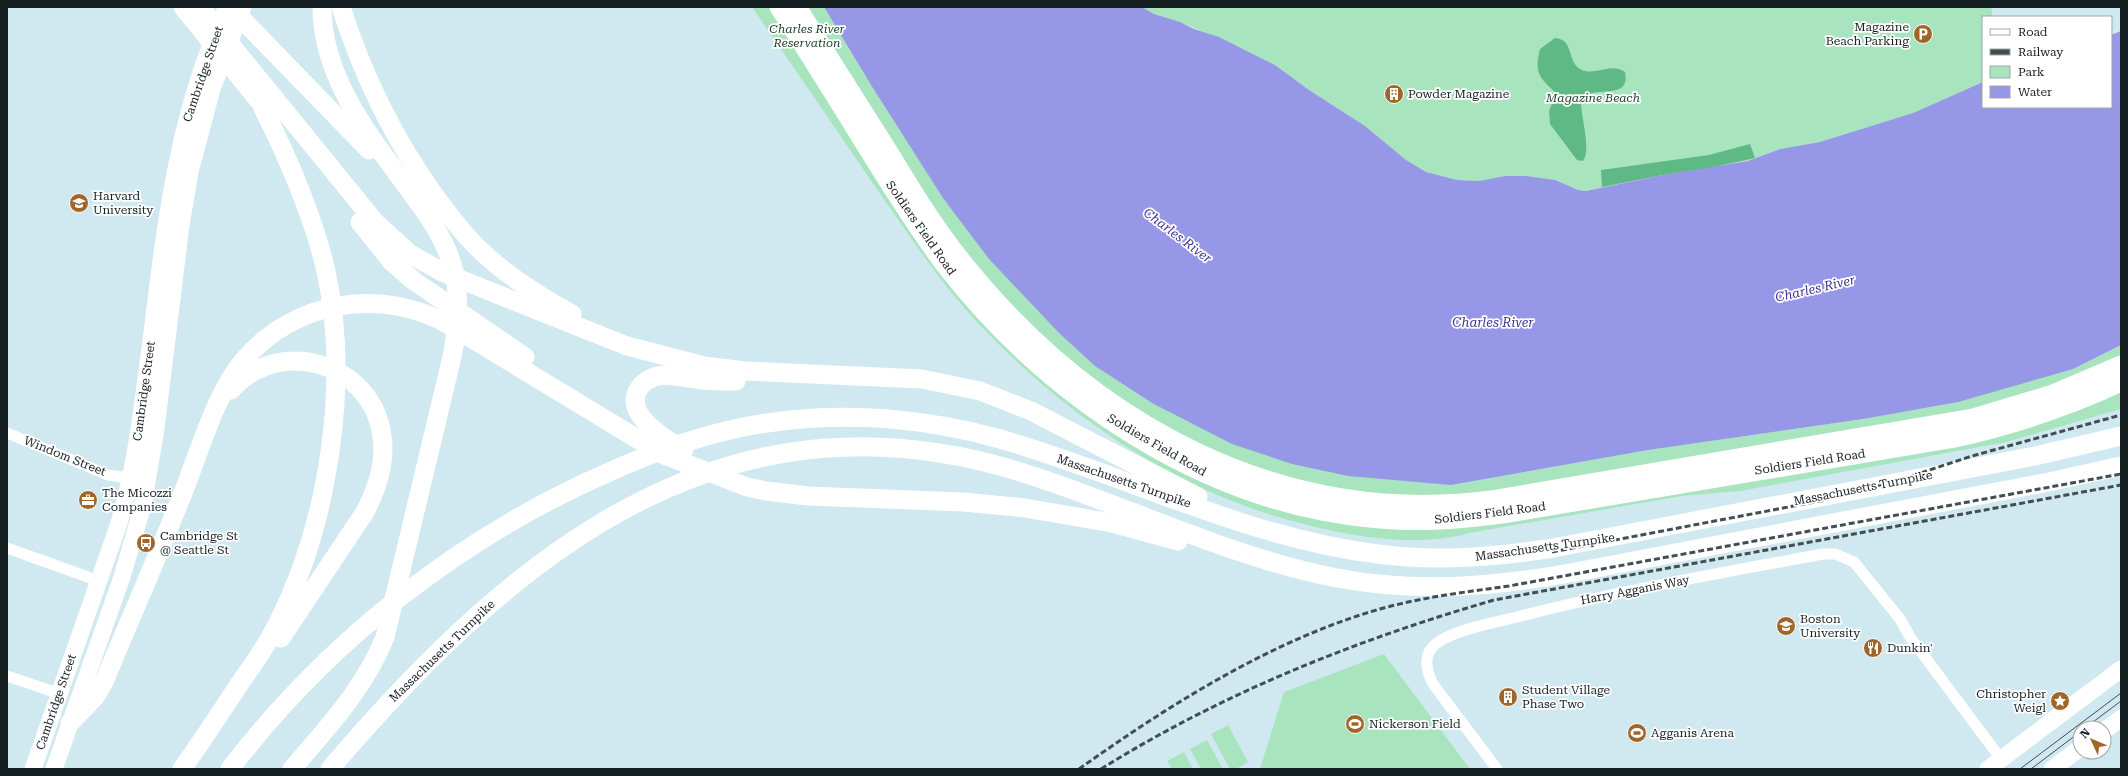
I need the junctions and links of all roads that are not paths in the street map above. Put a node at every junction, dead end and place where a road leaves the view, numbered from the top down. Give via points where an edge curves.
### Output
1 (183, 7) edge
2 (200, 7) edge
3 (243, 7) edge
4 (322, 7) edge
5 (341, 7) edge
6 (779, 7) edge
7 (800, 10) edge
8 (226, 11) edge
9 (263, 108) junction
10 (399, 176) junction
11 (649, 350) junction
12 (2121, 365) edge
13 (805, 374) junction
14 (2121, 382) edge
15 (218, 404) junction
16 (588, 405) junction
17 (7, 433) edge
18 (2121, 436) edge
19 (2121, 466) edge
20 (130, 478) junction
21 (148, 480) junction
22 (931, 501) junction
23 (1244, 523) junction
24 (7, 548) edge
25 (1233, 549) junction
26 (99, 581) junction
27 (2121, 669) edge
28 (7, 676) edge
29 (60, 694) junction
30 (218, 718) junction
31 (2121, 718) edge
32 (70, 723) junction
33 (2112, 725) edge
34 (2072, 754) edge
35 (1995, 764) edge
36 (33, 769) edge
37 (54, 769) edge
38 (182, 769) edge
39 (230, 769) edge
40 (292, 769) edge
41 (330, 769) edge
42 (1497, 769) edge
43 (2052, 769) edge

1 - 9 highway
2 - 11 highway via 368,214 407,251 426,264 462,281 627,346
3 - 21 main road, Cambridge Street via 218,71 197,141 184,207
4 - 10 highway via 328,49 346,98
5 - 11 highway via 366,77 396,137 425,183 472,242 507,273 544,298
6 - 14 highway, Soldiers Field Road via 926,239 968,292 1015,343 1076,395 1144,441 1214,477 1294,505 1356,517 1402,520 1465,519 1509,513 1955,438 2038,416
7 - 12 highway, Soldiers Field Road via 937,228 976,279 1020,326 1085,383 1158,431 1224,465 1296,490 1345,500 1404,505 1448,504 1505,498 1973,418 2053,394
8 - 10 highway
8 - 20 main road, Cambridge Street via 197,85 170,196 140,428
9 - 16 highway via 323,176 387,256 408,277
9 - 30 highway via 302,197 326,270 334,324 335,396 324,484 312,534 297,579 273,632
10 - 40 highway via 436,226 450,259 458,313 455,342 390,623 373,665 348,703
11 - 13 highway via 684,361 725,369
13 - 22 highway via 740,382 660,375 650,378 638,391 635,400 637,411 671,442 702,460 740,475 789,486 889,492
13 - 23 highway via 937,381 1007,400 1162,478
15 - 16 highway via 243,361 265,339 301,316 318,310 358,303 397,306 436,318
15 - 30 highway via 252,372 276,362 299,361 327,367 352,382 368,399 381,428 383,452 377,483 366,512 282,637 244,689
15 - 32 highway via 160,551 104,682 95,697
16 - 22 highway via 683,462 740,485 773,492 823,497
17 - 20 street, Windom Street via 113,476
18 - 23 highway, Massachusetts Turnpike via 2035,456 1816,496 1619,536 1489,556 1423,558 1380,555 1318,544
19 - 25 highway, Massachusetts Turnpike via 1570,573 1490,585 1424,587 1360,582 1295,569
20 - 21 street, Windom Street
20 - 26 main road, Cambridge Street via 120,519
21 - 32 main road, Cambridge Street via 126,564
22 - 25 highway via 1042,510 1120,525 1180,542
23 - 39 highway, Massachusetts Turnpike via 1017,445 971,432 881,419 823,418 728,430 680,444 593,479 508,523 446,563 388,606 334,654 268,722
24 - 26 street
25 - 41 highway, Massachusetts Turnpike via 1040,478 964,456 885,446 844,446 764,456 720,468 649,496 611,516 558,551 485,608 413,676
26 - 29 main road, Cambridge Street
27 - 35 main road
28 - 29 street
29 - 36 main road, Cambridge Street
30 - 38 highway
31 - 33 main road
32 - 37 main road, Cambridge Street
34 - 43 main road
35 - 42 street, Harry Agganis Way via 1900,619 1854,562 1835,554 1823,554 1569,604 1482,626 1437,643 1426,658 1429,676

